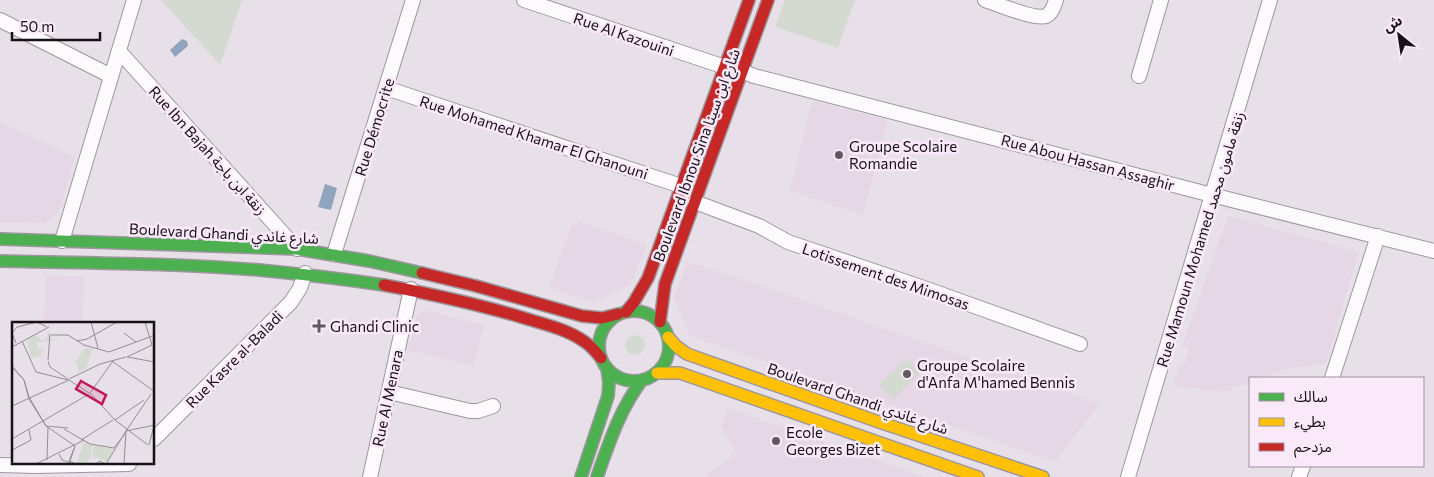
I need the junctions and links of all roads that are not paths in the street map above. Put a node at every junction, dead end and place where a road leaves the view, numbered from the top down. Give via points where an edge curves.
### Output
1 (134, 0) edge
2 (413, 0) edge
3 (524, 0) edge
4 (749, 0) edge
5 (768, 0) edge
6 (985, 0) edge
7 (1056, 0) edge
8 (1161, 0) edge
9 (1270, 0) edge
10 (0, 20) edge
11 (119, 51) junction
12 (725, 68) junction
13 (742, 71) junction
14 (111, 76) junction
15 (1139, 76) dead end
16 (386, 88) junction
17 (681, 186) junction
18 (1212, 195) junction
19 (695, 202) junction
20 (1378, 236) junction
21 (0, 239) edge
22 (62, 241) junction
23 (297, 249) junction
24 (1434, 251) edge
25 (334, 254) junction
26 (0, 261) edge
27 (305, 273) junction
28 (411, 289) junction
29 (622, 313) junction
30 (660, 322) junction
31 (668, 337) junction
32 (1080, 344) dead end
33 (604, 363) junction
34 (656, 373) junction
35 (1332, 377) edge
36 (642, 380) junction
37 (388, 392) junction
38 (493, 406) dead end
39 (155, 438) edge
40 (608, 446) junction
41 (130, 464) edge
42 (0, 465) edge
43 (35, 466) junction
44 (48, 477) edge
45 (116, 477) edge
46 (370, 477) edge
47 (581, 477) edge
48 (597, 477) edge
49 (605, 477) edge
50 (978, 477) edge
51 (1043, 477) edge
52 (1128, 477) edge

1 - 11 street
2 - 16 street, Rue Démocrite
3 - 12 street, Rue Al Kazouini
4 - 12 main road, Boulevard Ibnou Sina شارع ابن سينا
5 - 13 main road, Boulevard Ibnou Sina شارع ابن سينا
6 - 7 street via 1040,17 1051,12
8 - 15 street
9 - 18 street, Rue Mamoun Mohamed زنقة مامون محمد
10 - 14 street
11 - 14 street
11 - 23 street, Rue Ibn Bajah زنقة ابن باجة
12 - 17 main road, Boulevard Ibnou Sina شارع ابن سينا
13 - 18 street, Rue Abou Hassan Assaghir
13 - 19 main road, Boulevard Ibnou Sina شارع ابن سينا
14 - 22 street
16 - 17 street, Rue Mohamed Khamar El Ghanouni
16 - 25 street, Rue Démocrite
17 - 29 main road, Boulevard Ibnou Sina شارع ابن سينا via 648,278 634,302
18 - 20 street, Rue Abou Hassan Assaghir
18 - 52 street, Rue Mamoun Mohamed زنقة مامون محمد
19 - 30 main road, Boulevard Ibnou Sina شارع ابن سينا via 664,290
19 - 32 street, Lotissement des Mimosas via 759,226 788,242
20 - 24 street, Rue Abou Hassan Assaghir
20 - 35 street
21 - 22 main road, Boulevard Ghandi شارع غاندي
22 - 23 main road, Boulevard Ghandi شارع غاندي
23 - 25 main road, Boulevard Ghandi شارع غاندي
25 - 29 main road, Boulevard Ghandi شارع غاندي via 457,280 582,316 602,318
26 - 27 main road
27 - 28 main road
27 - 39 street, Rue Kasre al-Baladi via 291,302
28 - 33 main road via 496,309 560,330 588,344
28 - 37 street, Rue Al Menara
29 - 30 main road via 644,312
29 - 33 main road via 608,323 601,334 599,347
30 - 31 main road
31 - 34 main road via 667,358
31 - 51 main road, Boulevard Ghandi شارع غاندي via 687,354
33 - 36 main road via 621,379
33 - 47 main road via 609,382 608,396
34 - 36 main road
34 - 50 main road via 680,373
36 - 40 main road via 622,412
37 - 38 street via 470,411
37 - 46 street, Rue Al Menara
40 - 48 main road
40 - 49 main road
41 - 43 street
41 - 45 street
42 - 43 street
43 - 44 street

